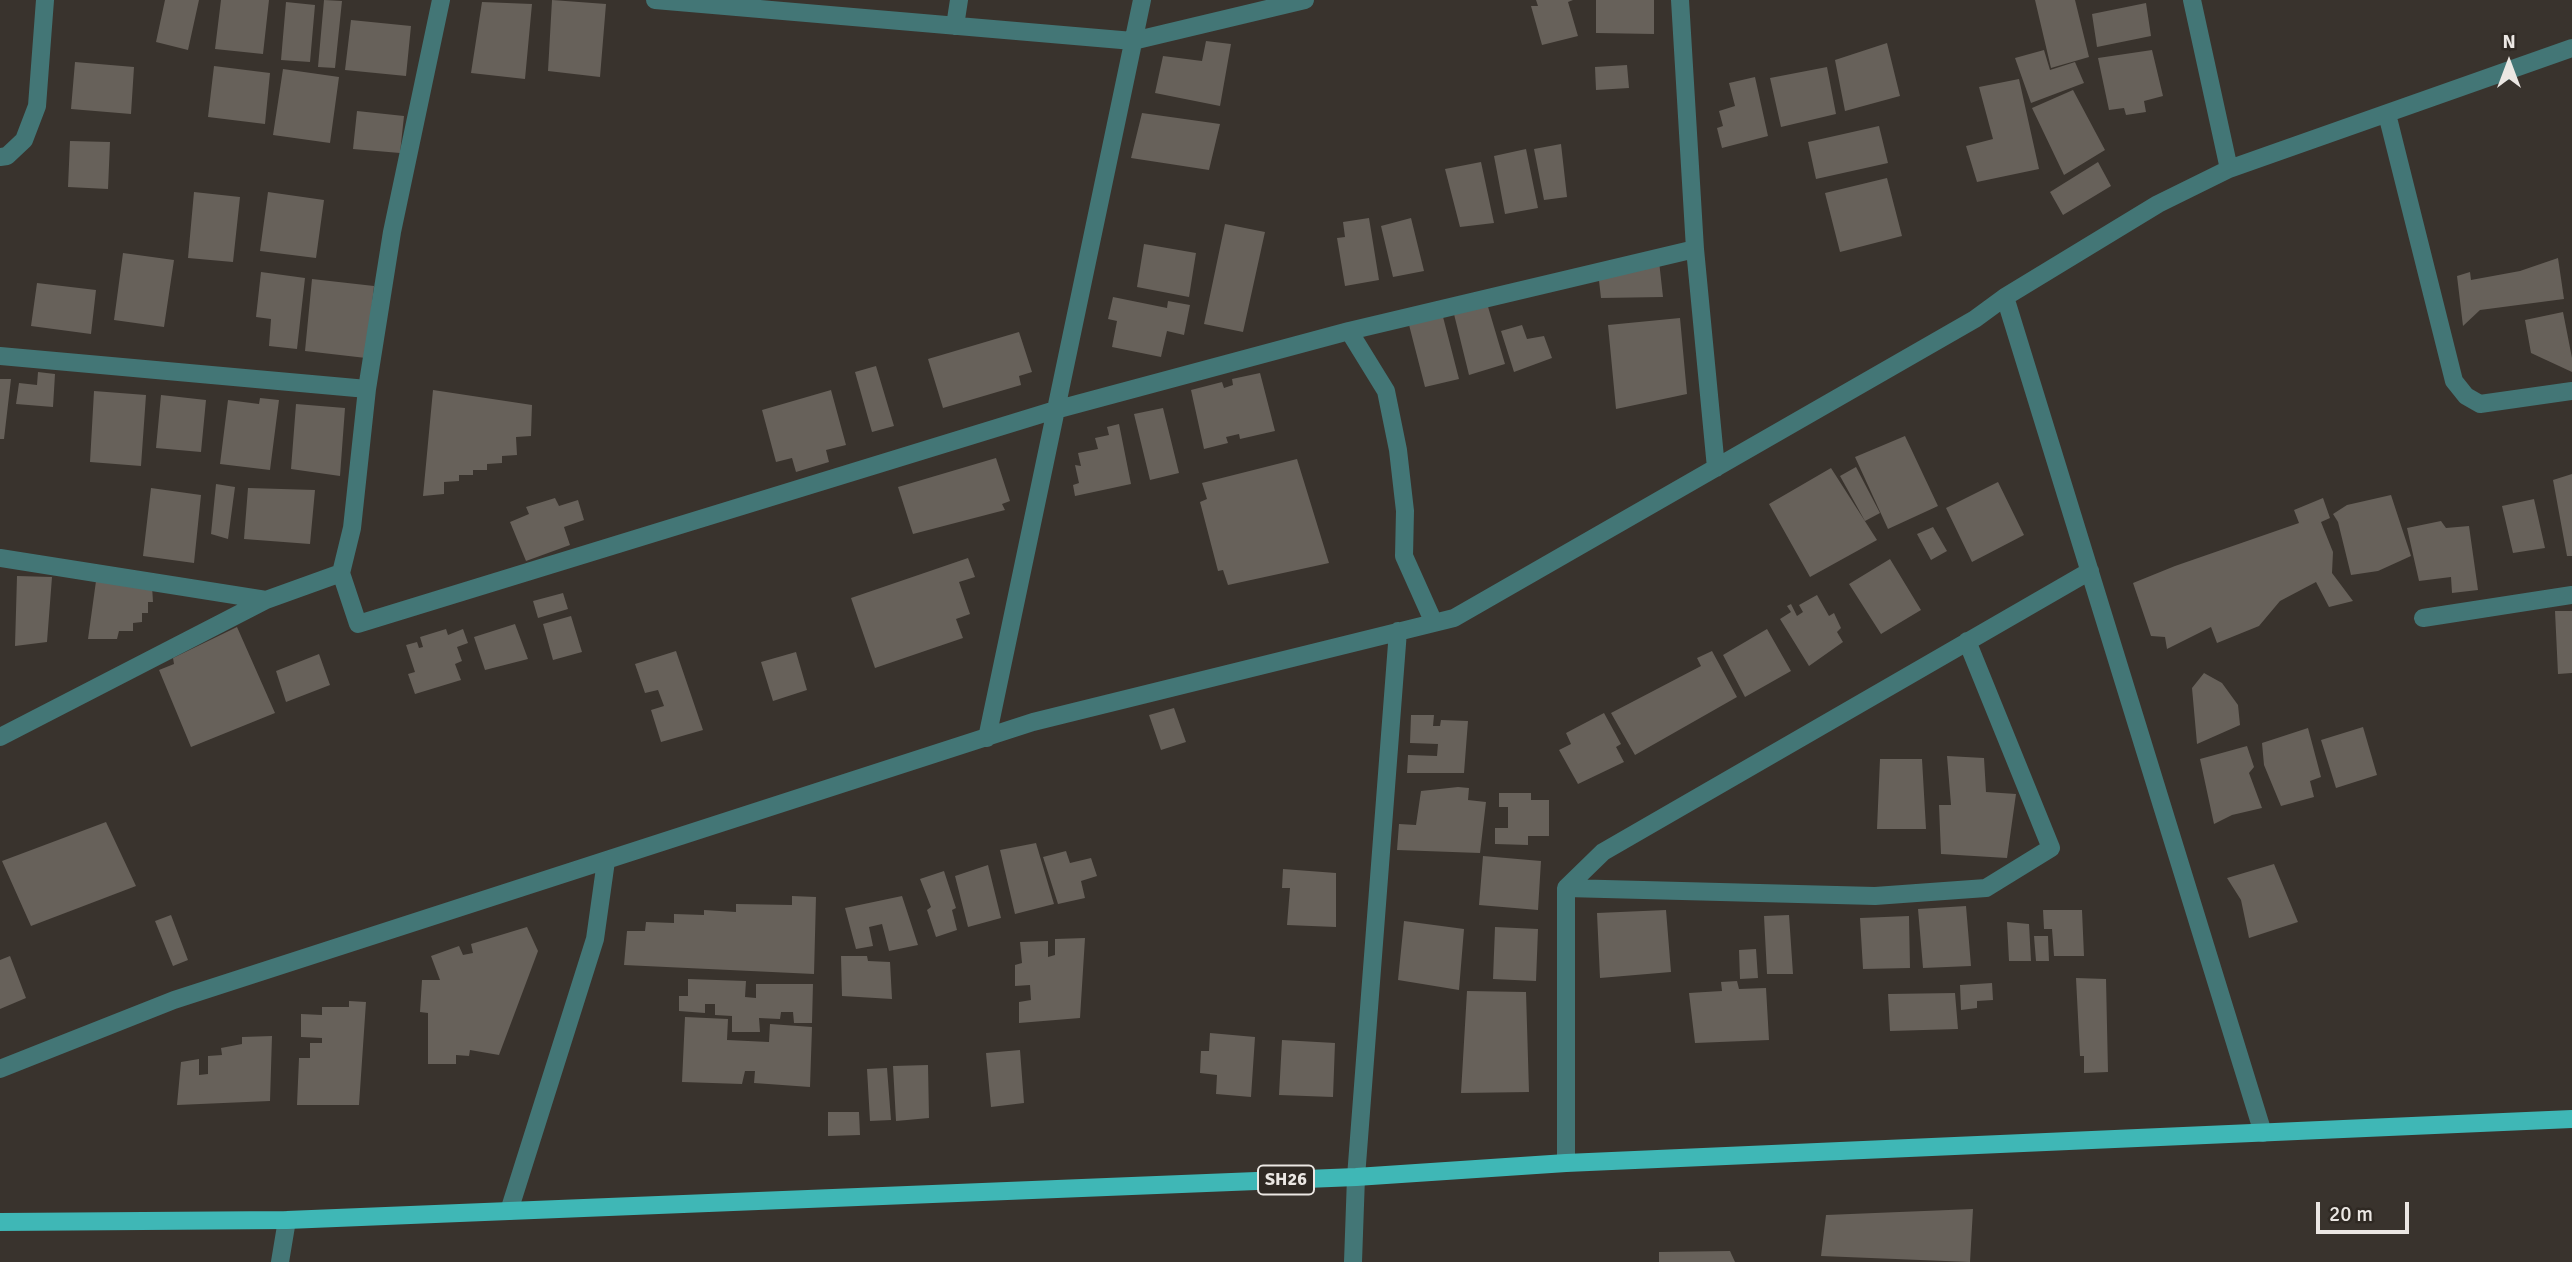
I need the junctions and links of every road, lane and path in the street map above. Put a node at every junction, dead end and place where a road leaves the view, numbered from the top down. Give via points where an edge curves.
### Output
1 (45, 0) edge
2 (441, 0) edge
3 (655, 0) edge
4 (958, 0) edge
5 (1142, 0) edge
6 (1305, 0) edge
7 (1680, 0) edge
8 (2192, 0) edge
9 (955, 26) junction
10 (1133, 41) junction
11 (2572, 48) edge
12 (2387, 114) junction
13 (0, 157) edge
14 (2229, 169) junction
15 (1695, 248) junction
16 (2005, 297) junction
17 (1349, 331) junction
18 (0, 356) edge
19 (367, 389) junction
20 (2572, 391) edge
21 (1055, 410) junction
22 (1716, 468) junction
23 (0, 558) edge
24 (2090, 571) junction
25 (341, 573) junction
26 (2572, 595) edge
27 (266, 600) junction
28 (2423, 618) dead end
29 (1434, 623) junction
30 (1398, 631) junction
31 (1967, 640) junction
32 (0, 737) edge
33 (987, 737) junction
34 (606, 861) junction
35 (1566, 888) junction
36 (0, 1069) edge
37 (2572, 1119) edge
38 (2263, 1133) junction
39 (1566, 1163) junction
40 (1356, 1177) junction
41 (509, 1211) junction
42 (287, 1220) junction
43 (0, 1222) edge
44 (280, 1262) edge
45 (1353, 1262) edge

1 - 13 street via 37,106 24,140
2 - 19 street via 393,232
3 - 9 street
4 - 9 street
5 - 10 street
6 - 10 street
7 - 15 street
8 - 14 street
9 - 10 street
10 - 21 street
11 - 12 street
12 - 14 street
12 - 20 street via 2454,381 2480,404
14 - 16 street via 2158,204
15 - 17 street
15 - 22 street
16 - 22 street via 1975,319
16 - 24 street
17 - 21 street
17 - 29 street via 1386,391 1405,511 1404,556
18 - 19 street
19 - 25 street via 352,528
21 - 25 street via 358,624
21 - 33 street
22 - 29 street via 1454,618
23 - 27 street
24 - 31 street
24 - 38 street
25 - 27 street
26 - 28 street
27 - 32 street
29 - 30 street
30 - 33 street
30 - 40 street
31 - 35 street via 1602,852
31 - 35 street via 2051,848 1986,888 1875,896
33 - 34 street
34 - 36 street via 174,1000
34 - 41 street via 595,939
35 - 39 street
37 - 38 main road, SH26
38 - 39 main road, SH26
39 - 40 main road, SH26
40 - 41 main road, SH26
40 - 45 street
41 - 42 main road, SH26
42 - 43 main road, SH26
42 - 44 street

